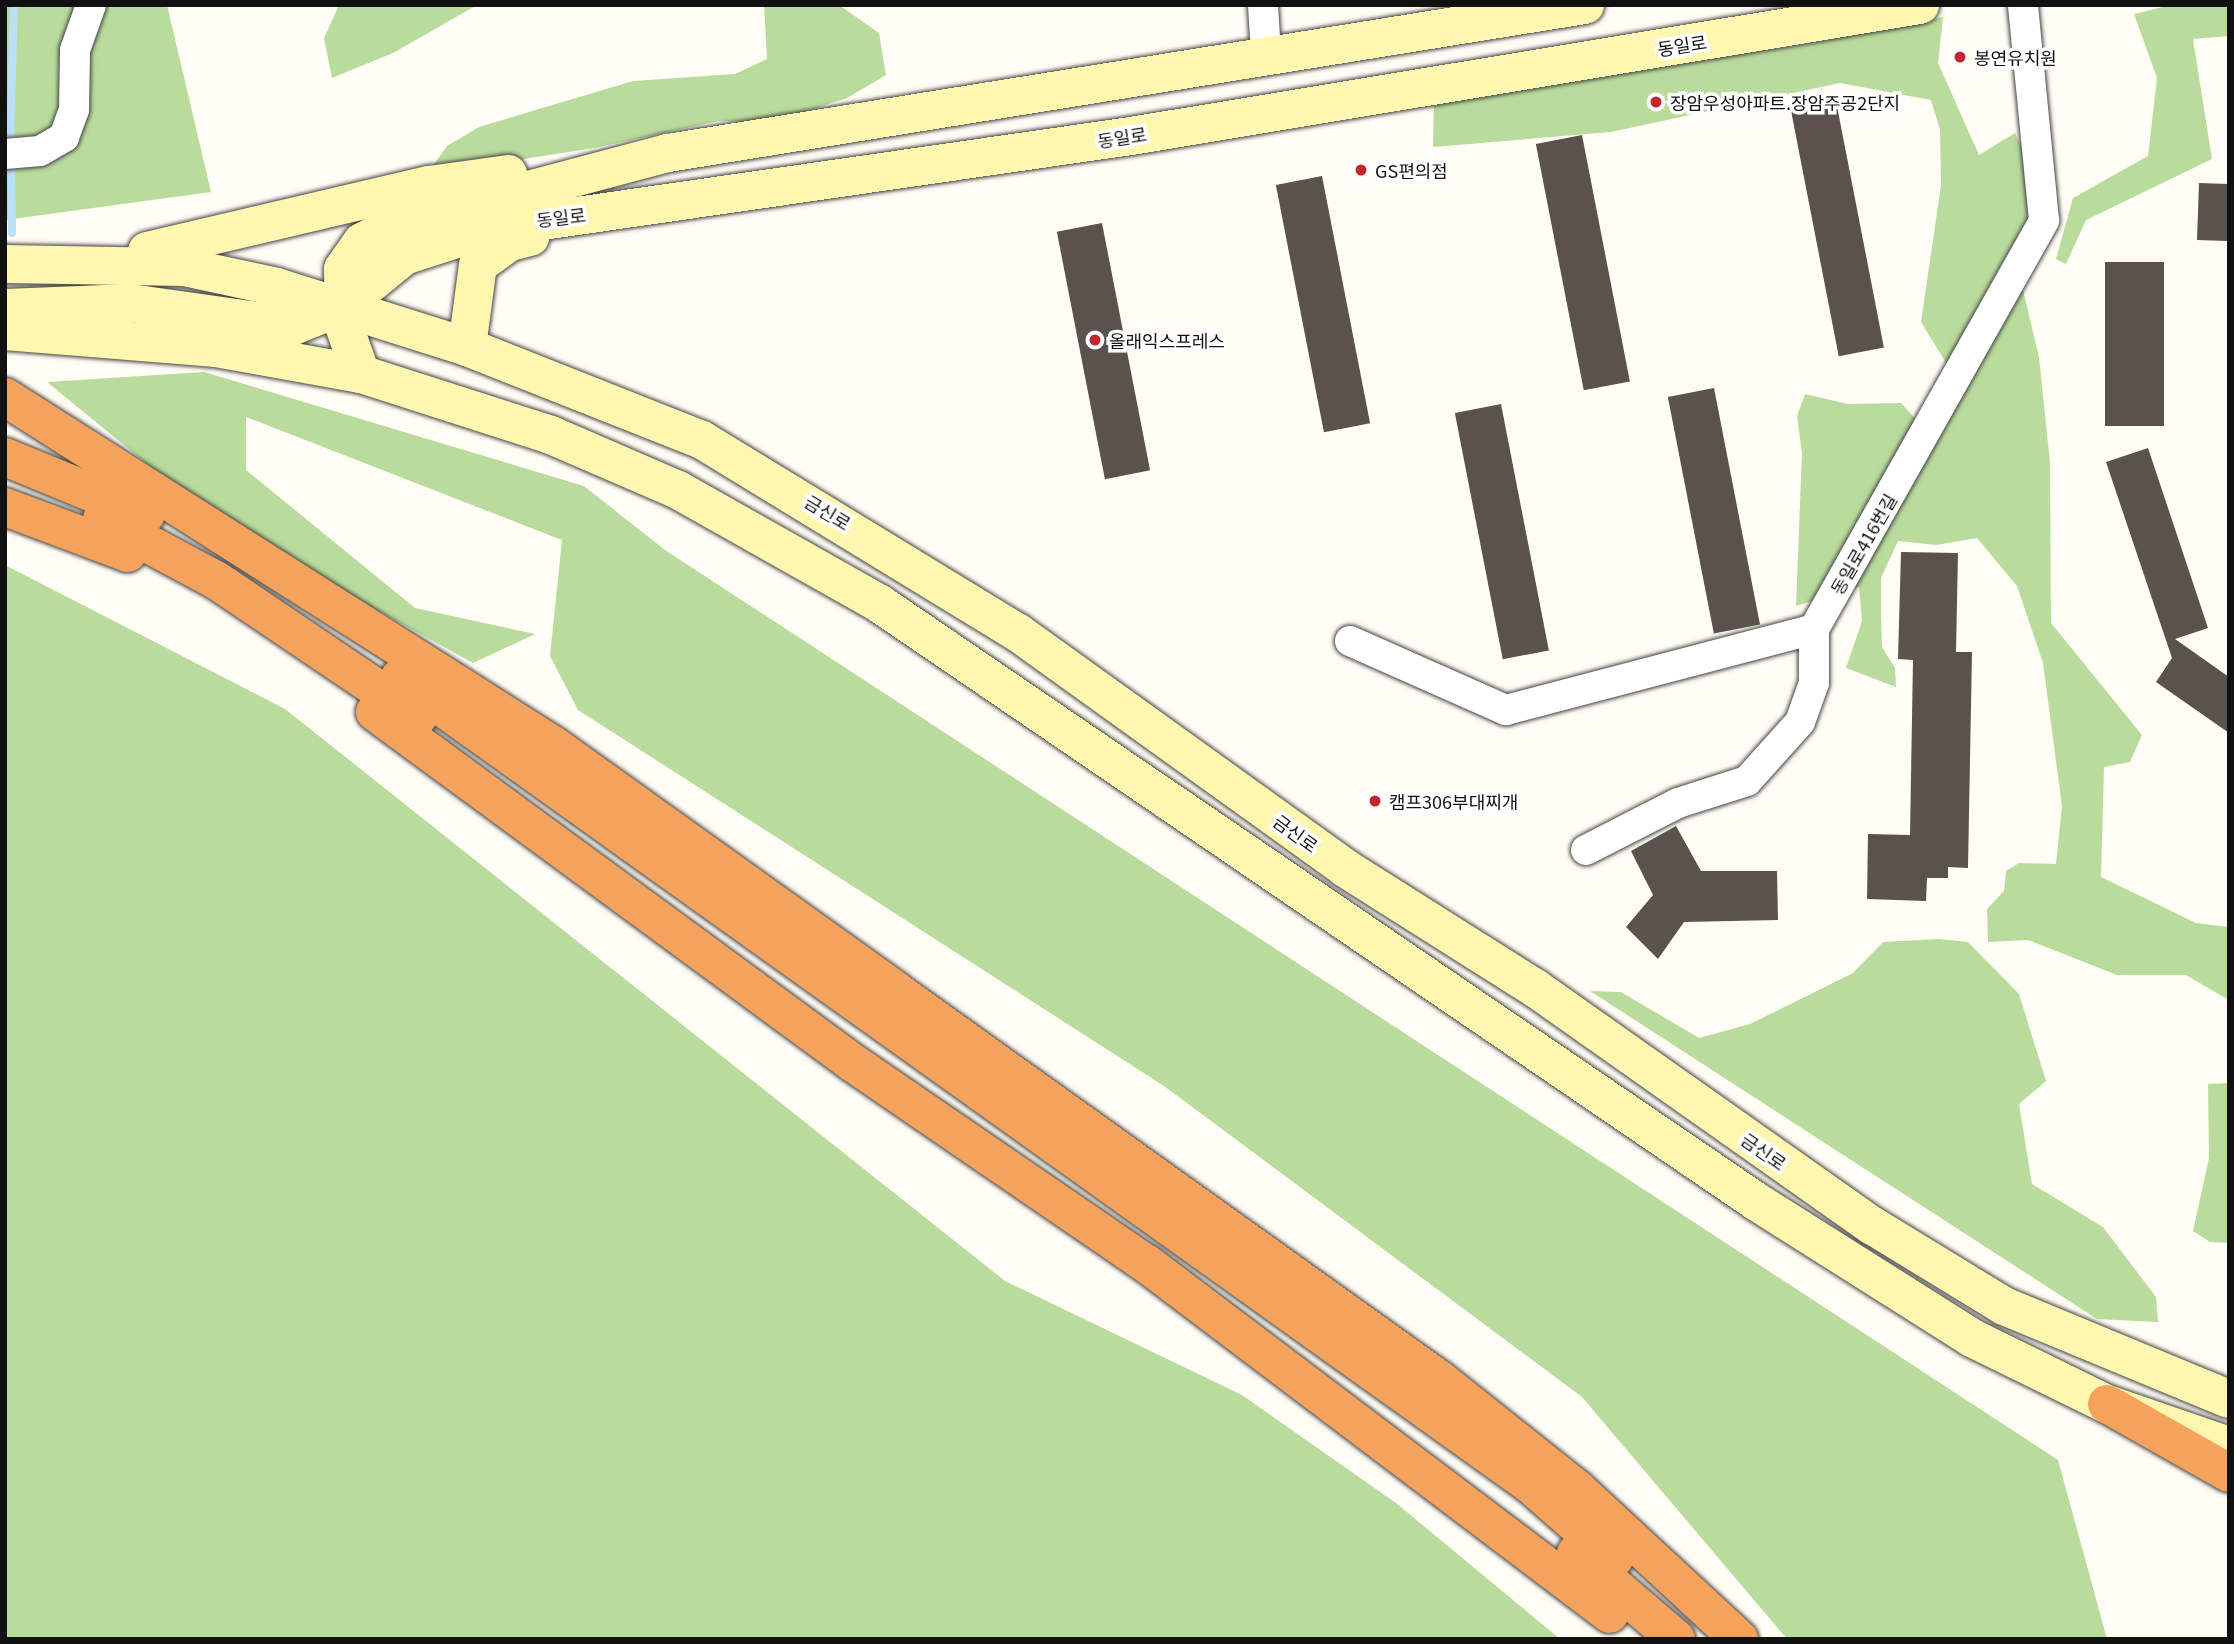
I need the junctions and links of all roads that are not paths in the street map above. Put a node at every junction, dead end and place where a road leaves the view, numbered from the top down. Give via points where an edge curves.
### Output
1 (91, 5) edge
2 (1264, 5) edge
3 (1585, 5) edge
4 (1920, 5) edge
5 (2023, 5) edge
6 (1266, 54) junction
7 (667, 153) junction
8 (5, 154) edge
9 (682, 203) junction
10 (14, 264) edge
11 (343, 306) junction
12 (5, 308) edge
13 (5, 331) edge
14 (467, 347) junction
15 (361, 374) junction
16 (5, 397) edge
17 (5, 457) edge
18 (5, 481) edge
19 (5, 508) edge
20 (1814, 629) junction
21 (1350, 641) dead end
22 (1586, 850) dead end
23 (1164, 1232) junction
24 (2138, 1362) junction
25 (2229, 1372) edge
26 (2229, 1399) edge
27 (2106, 1404) junction
28 (2229, 1446) edge
29 (2229, 1473) edge
30 (1642, 1639) edge
31 (1676, 1639) edge
32 (1704, 1639) edge
33 (1740, 1639) edge

1 - 8 street via 75,50 74,110 64,137 40,151
2 - 6 street
3 - 6 street, 동일로
4 - 9 street, 동일로
5 - 20 street, 동일로416번길 via 2044,220
6 - 7 street, 동일로
7 - 10 street via 429,185 179,246
7 - 11 street, 동일로 via 375,233 352,252 343,269
9 - 11 street, 동일로 via 524,221 440,243 389,265
9 - 14 street via 496,249 473,276
10 - 11 street via 184,267
11 - 12 street via 293,326 130,303
11 - 14 street, 금신로
11 - 15 street, 동일로
13 - 15 street via 216,348
14 - 24 street, 금신로 via 702,440 825,510 1017,632 1345,868 1535,988 1873,1226 2004,1306
15 - 27 street via 551,435 772,540 1011,691 1757,1202 1972,1338
16 - 33 highway via 121,475 552,745 1440,1380 1577,1489
17 - 23 highway via 81,484 229,560
18 - 23 highway via 137,535 284,625
19 - 30 highway via 92,538 174,576 284,645 853,1063 1158,1272
20 - 21 street via 1507,710
20 - 22 street via 1814,683 1800,722 1747,781 1678,803
23 - 31 highway via 1522,1509
23 - 32 highway via 1531,1485
24 - 25 street
24 - 26 street, 금신로
27 - 28 street
27 - 29 highway

